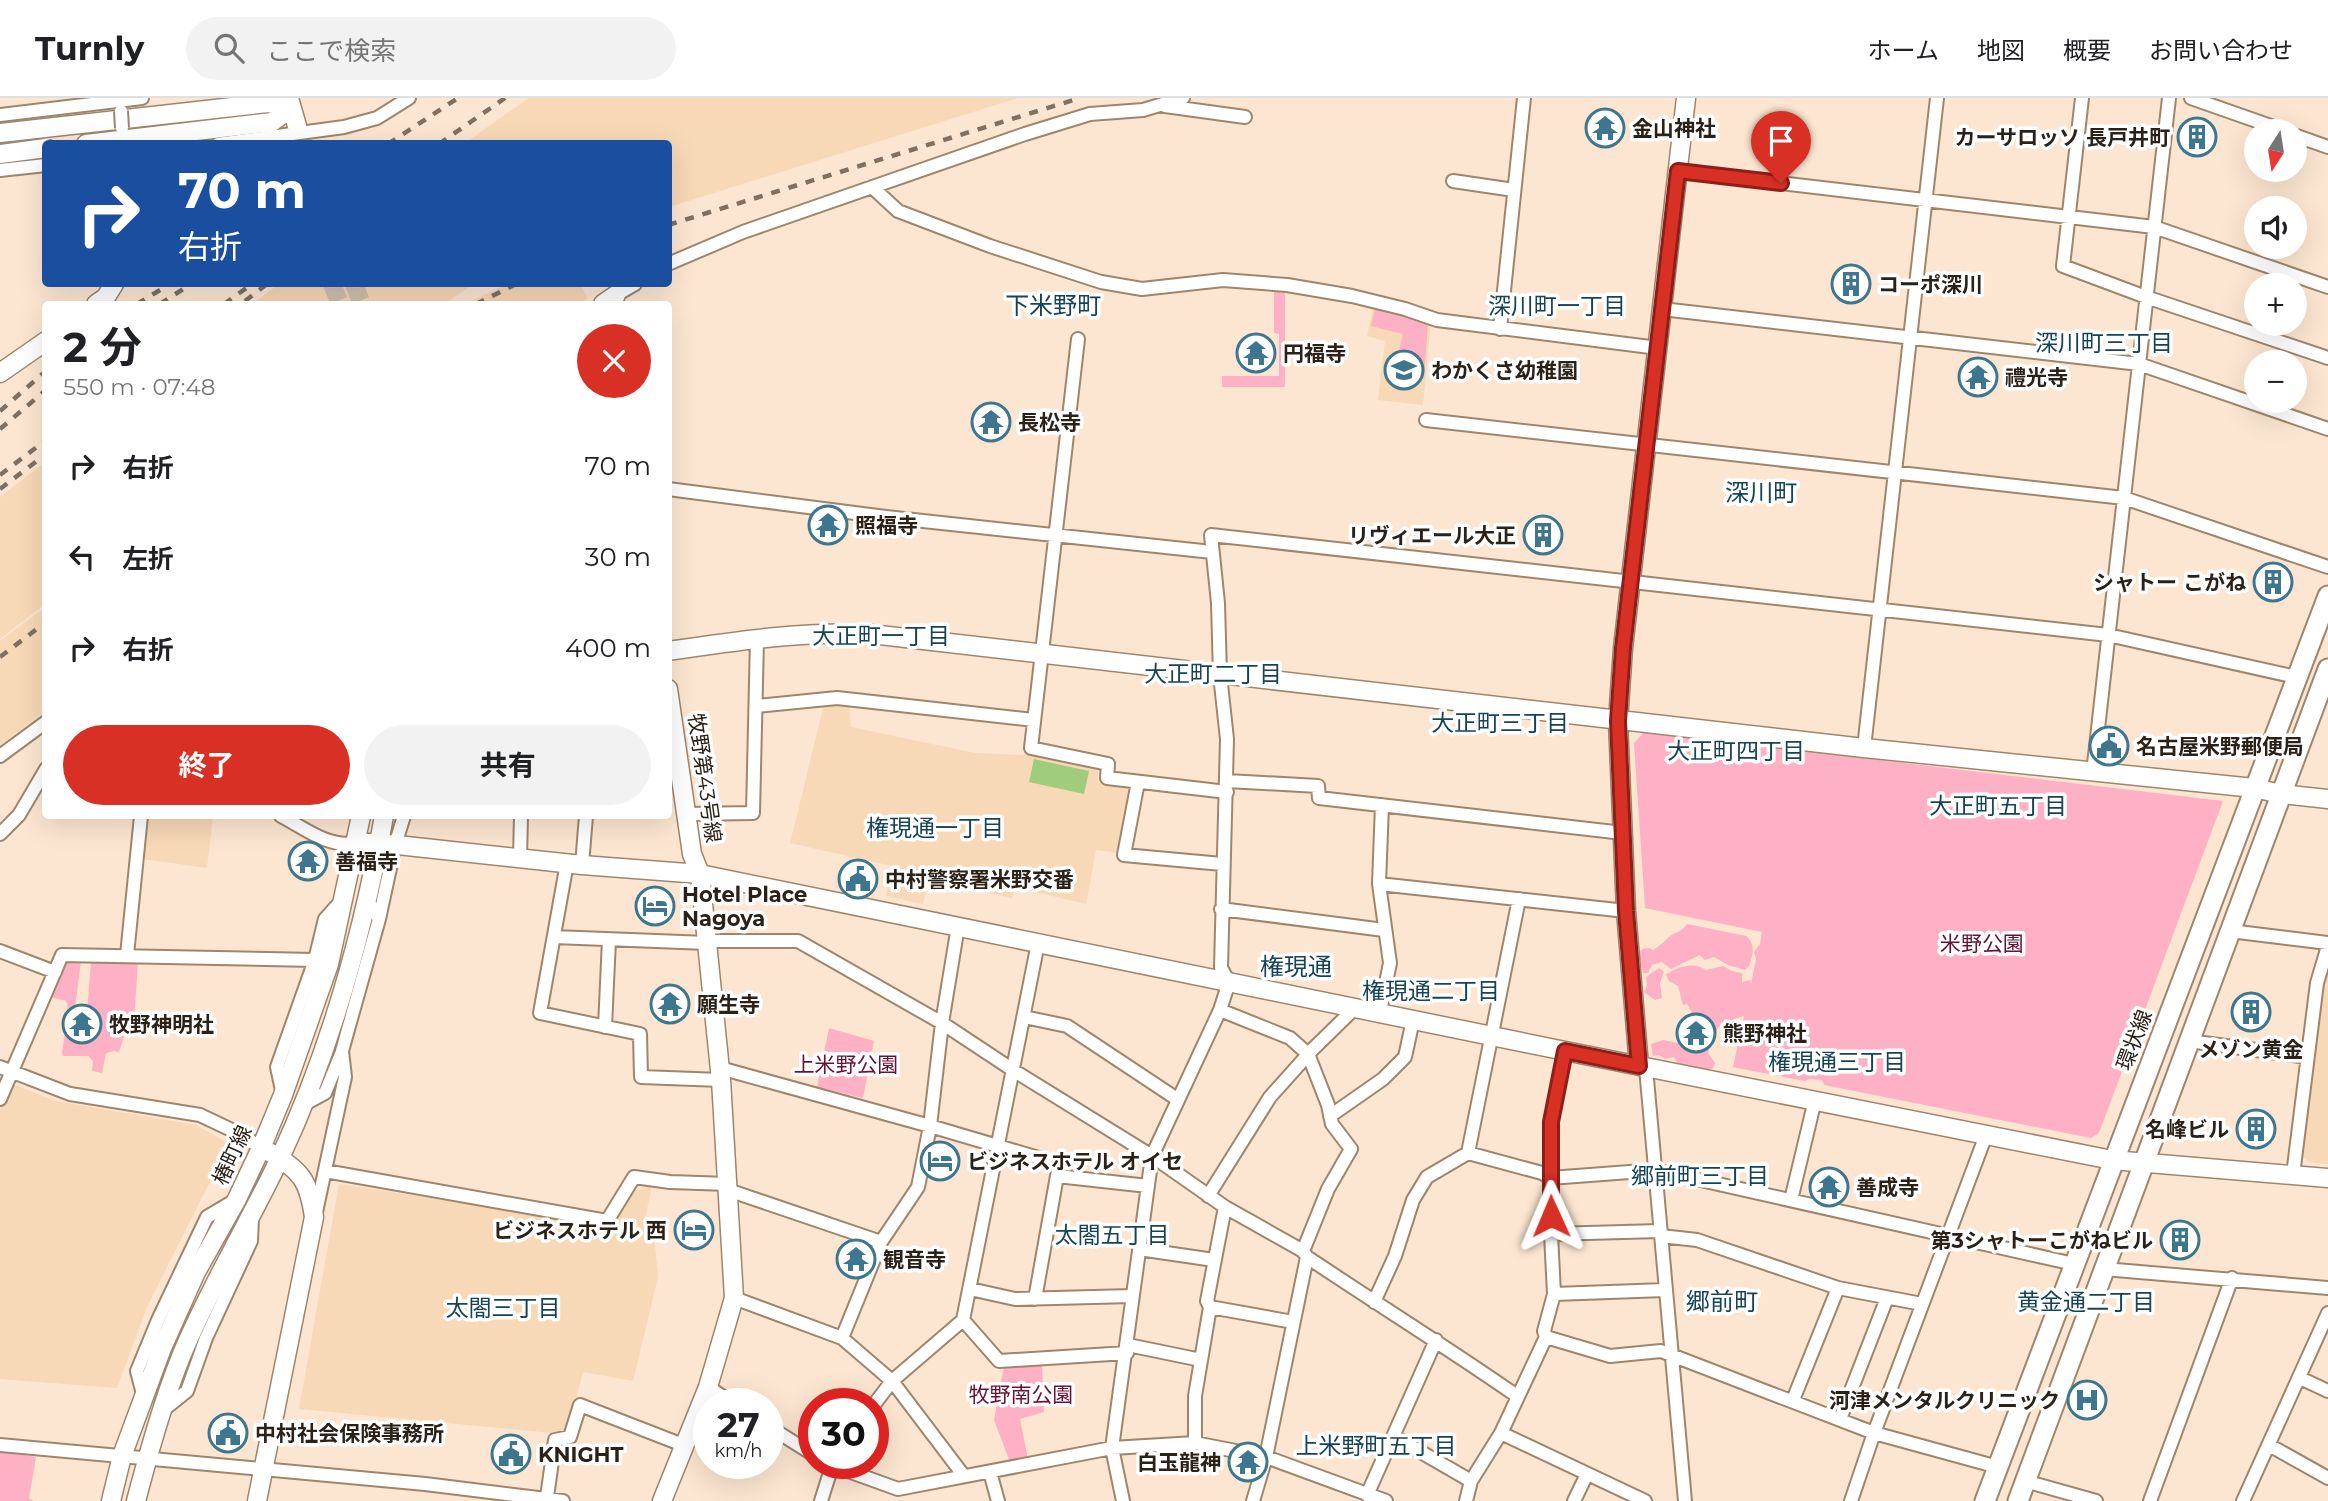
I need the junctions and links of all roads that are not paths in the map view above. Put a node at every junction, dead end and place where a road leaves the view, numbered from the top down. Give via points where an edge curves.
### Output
1 (142, 98) edge
2 (386, 98) edge
3 (409, 98) edge
4 (1183, 98) edge
5 (1524, 98) edge
6 (1686, 98) edge
7 (1937, 98) edge
8 (2082, 98) edge
9 (2169, 98) edge
10 (2191, 98) edge
11 (268, 101) edge
12 (290, 103) edge
13 (1160, 105) junction
14 (120, 106) junction
15 (0, 115) edge
16 (1245, 117) dead end
17 (377, 118) junction
18 (2251, 119) edge
19 (273, 126) junction
20 (297, 126) tunnel mouth
21 (0, 133) edge
22 (2307, 139) edge
23 (124, 140) edge
24 (128, 140) edge
25 (250, 140) edge
26 (2328, 146) edge
27 (42, 149) edge
28 (0, 154) edge
29 (42, 165) edge
30 (0, 170) edge
31 (1678, 171) junction
32 (1453, 181) dead end
33 (872, 187) junction
34 (1514, 190) junction
35 (1926, 201) junction
36 (2070, 218) junction
37 (2154, 227) junction
38 (672, 262) edge
39 (112, 287) edge
40 (631, 287) edge
41 (2328, 287) edge
42 (2146, 297) junction
43 (100, 301) edge
44 (612, 301) edge
45 (1662, 309) junction
46 (1500, 329) junction
47 (1910, 337) junction
48 (1078, 339) dead end
49 (42, 344) edge
50 (1658, 348) junction
51 (2328, 358) edge
52 (2139, 364) junction
53 (0, 373) edge
54 (1426, 420) dead end
55 (2328, 429) edge
56 (1647, 445) junction
57 (1896, 473) junction
58 (672, 490) edge
59 (2123, 498) junction
60 (1055, 535) junction
61 (1212, 552) junction
62 (2328, 567) edge
63 (1631, 581) junction
64 (2328, 596) edge
65 (1880, 609) junction
66 (2108, 635) junction
67 (757, 639) junction
68 (672, 650) edge
69 (1041, 654) junction
70 (2328, 669) edge
71 (1220, 675) junction
72 (2296, 677) junction
73 (757, 706) junction
74 (672, 715) edge
75 (1034, 720) junction
76 (1618, 721) junction
77 (42, 727) edge
78 (1864, 748) junction
79 (0, 756) edge
80 (2093, 773) junction
81 (42, 776) edge
82 (1138, 782) junction
83 (1227, 787) junction
84 (2254, 788) junction
85 (2281, 794) junction
86 (2328, 799) edge
87 (1382, 805) junction
88 (687, 814) junction
89 (141, 819) edge
90 (287, 819) edge
91 (353, 819) edge
92 (360, 819) edge
93 (384, 819) edge
94 (402, 819) edge
95 (521, 819) edge
96 (585, 819) edge
97 (1623, 833) junction
98 (0, 834) edge
99 (356, 843) junction
100 (387, 844) junction
101 (520, 858) junction
102 (575, 864) junction
103 (1222, 864) junction
104 (700, 874) junction
105 (1378, 884) junction
106 (345, 897) junction
107 (366, 898) junction
108 (1519, 900) junction
109 (1221, 909) junction
110 (1626, 911) junction
111 (379, 919) junction
112 (958, 926) junction
113 (1384, 930) junction
114 (2230, 931) junction
115 (554, 937) junction
116 (609, 940) junction
117 (707, 942) junction
118 (1038, 943) junction
119 (2328, 945) edge
120 (0, 951) edge
121 (127, 955) junction
122 (315, 960) junction
123 (55, 972) junction
124 (1228, 982) junction
125 (1356, 1007) junction
126 (1220, 1010) junction
127 (1380, 1012) junction
128 (1024, 1017) junction
129 (1413, 1020) junction
130 (942, 1023) junction
131 (605, 1027) junction
132 (1492, 1036) junction
133 (2189, 1041) junction
134 (342, 1051) junction
135 (1565, 1051) junction
136 (1308, 1054) junction
137 (2307, 1057) junction
138 (1643, 1067) junction
139 (6, 1069) edge
140 (1013, 1070) junction
141 (720, 1074) junction
142 (283, 1095) junction
143 (0, 1099) edge
144 (1177, 1099) junction
145 (1815, 1100) junction
146 (301, 1106) junction
147 (1330, 1116) junction
148 (930, 1126) junction
149 (1986, 1135) junction
150 (998, 1147) junction
151 (261, 1148) junction
152 (1468, 1153) junction
153 (1152, 1156) junction
154 (280, 1158) junction
155 (2112, 1160) junction
156 (2144, 1163) junction
157 (1656, 1170) junction
158 (325, 1171) junction
159 (2293, 1175) junction
160 (1057, 1176) junction
161 (1550, 1178) junction
162 (2328, 1178) edge
163 (1147, 1186) junction
164 (728, 1187) junction
165 (1208, 1196) junction
166 (1791, 1200) junction
167 (1225, 1207) junction
168 (314, 1217) junction
169 (1661, 1233) junction
170 (1551, 1234) junction
171 (1947, 1235) junction
172 (881, 1242) junction
173 (1139, 1249) junction
174 (1305, 1254) junction
175 (1214, 1260) junction
176 (2074, 1264) junction
177 (2104, 1269) junction
178 (2232, 1278) junction
179 (1838, 1288) junction
180 (2328, 1288) edge
181 (970, 1289) junction
182 (1665, 1290) junction
183 (1554, 1294) junction
184 (1132, 1296) junction
185 (1887, 1297) junction
186 (734, 1298) junction
187 (1035, 1299) junction
188 (1374, 1302) junction
189 (1922, 1304) junction
190 (1210, 1307) junction
191 (2328, 1313) edge
192 (963, 1320) junction
193 (1293, 1322) junction
194 (1546, 1337) junction
195 (842, 1338) junction
196 (1436, 1340) junction
197 (1127, 1349) junction
198 (1672, 1355) junction
199 (1201, 1360) junction
200 (2300, 1378) junction
201 (892, 1381) junction
202 (708, 1387) joint
203 (887, 1388) edge
204 (2328, 1391) edge
205 (1517, 1396) junction
206 (1793, 1399) junction
207 (1840, 1419) junction
208 (1501, 1433) junction
209 (1874, 1433) junction
210 (1395, 1437) junction
211 (1195, 1443) junction
212 (0, 1445) edge
213 (683, 1445) junction
214 (2269, 1445) junction
215 (1112, 1448) junction
216 (122, 1456) junction
217 (1266, 1457) junction
218 (147, 1458) junction
219 (1998, 1466) junction
220 (263, 1469) junction
221 (990, 1472) junction
222 (1587, 1474) junction
223 (964, 1476) junction
224 (2328, 1478) edge
225 (826, 1479) edge
226 (871, 1479) edge
227 (2025, 1481) junction
228 (1471, 1482) junction
229 (468, 1495) edge
230 (547, 1497) junction
231 (1369, 1498) edge
232 (111, 1501) edge
233 (136, 1501) edge
234 (257, 1501) edge
235 (563, 1501) edge
236 (662, 1501) edge
237 (821, 1501) edge
238 (998, 1501) edge
239 (1123, 1501) edge
240 (1253, 1501) edge
241 (1386, 1501) edge
242 (1466, 1501) edge
243 (1574, 1501) edge
244 (1645, 1501) edge
245 (1687, 1501) edge
246 (1851, 1501) edge
247 (1985, 1501) edge
248 (2018, 1501) edge
249 (2096, 1501) edge
250 (2150, 1501) edge
251 (2243, 1501) edge

1 - 14 street
2 - 17 street
3 - 17 street
4 - 13 street
5 - 34 street
6 - 31 street
7 - 35 street
8 - 36 street
9 - 37 street
10 - 18 street
11 - 12 street
11 - 19 street
11 - 21 street
12 - 19 street
12 - 20 street
13 - 16 street
13 - 33 street via 1090,114
14 - 15 street
14 - 23 street, bridge
17 - 25 street via 344,128
19 - 24 street
22 - 26 street
27 - 28 street
29 - 30 street
31 - 35 street
31 - 45 street
32 - 34 street
33 - 38 street
33 - 46 street via 898,211 1101,282 1142,289 1223,280 1287,285 1352,296 1437,320
34 - 46 street
35 - 36 street
35 - 47 street
36 - 37 street
36 - 42 street via 2063,266
37 - 41 street
37 - 42 street
39 - 43 street
40 - 44 street
42 - 51 street
42 - 52 street
45 - 47 street
45 - 50 street
46 - 50 street
47 - 52 street
47 - 57 street
48 - 60 street
49 - 53 street
50 - 56 street
52 - 55 street
52 - 59 street
54 - 56 street
56 - 57 street
56 - 63 street
57 - 59 street
57 - 65 street
58 - 60 street
59 - 62 street
59 - 66 street
60 - 61 street
60 - 69 street
61 - 63 street via 1212,535
61 - 71 street
63 - 65 street
63 - 76 street
64 - 72 main road, 環状線
65 - 66 street
65 - 78 street
66 - 72 street
66 - 80 street
67 - 68 street
67 - 69 street via 859,634
67 - 73 street
69 - 71 street
69 - 75 street
70 - 85 main road
71 - 76 street
71 - 83 street
72 - 84 main road, 環状線
73 - 75 street via 837,698
73 - 88 street via 753,813
74 - 88 street, 牧野第43号線
75 - 82 street via 1031,748 1108,764 1107,778
76 - 78 street
76 - 97 street
77 - 79 street
78 - 80 street
80 - 84 street
81 - 98 street via 19,815
82 - 83 street
82 - 103 street via 1124,855
83 - 87 street via 1318,786 1319,798
83 - 103 street
84 - 85 street
84 - 155 main road, 環状線
85 - 86 street
85 - 114 main road
87 - 97 street
87 - 105 street
88 - 104 street, 牧野第43号線 via 692,854
89 - 121 street
90 - 99 street via 330,842
91 - 99 street
92 - 99 street, 椿町線
93 - 100 street, 椿町線
94 - 100 street
95 - 101 street
96 - 102 street
97 - 110 street
99 - 100 street
99 - 106 street, 椿町線
100 - 101 street
100 - 107 street, 椿町線
100 - 111 street
101 - 102 street
102 - 104 street
102 - 115 street
103 - 109 street
104 - 112 street
104 - 117 street, 牧野第43号線
105 - 108 street
105 - 113 street
106 - 122 street via 325,919
106 - 142 street, 椿町線 via 329,964
107 - 111 street
107 - 146 street, 椿町線 via 327,1042
108 - 110 street
108 - 132 street
109 - 113 street
109 - 124 street via 1221,968
110 - 138 street
111 - 134 street
112 - 118 street
112 - 130 street
113 - 127 street via 1390,963
114 - 119 street
114 - 133 main road
115 - 116 street
115 - 131 street via 540,1013
116 - 117 street
116 - 131 street
117 - 130 street via 798,941
117 - 141 street, 牧野第43号線
118 - 124 street
118 - 128 street
119 - 137 street via 2317,983
120 - 123 street
121 - 122 street
121 - 123 street via 62,955
122 - 142 street via 277,1068
123 - 139 street
124 - 125 street
124 - 126 street
125 - 127 street
125 - 136 street
126 - 136 street via 1290,1038
126 - 144 street
127 - 129 street
128 - 140 street
128 - 144 street via 1067,1026
129 - 132 street
129 - 147 street via 1405,1057 1383,1079
130 - 140 street
130 - 148 street
131 - 141 street via 640,1034 641,1077
132 - 135 street
132 - 152 street
133 - 137 street
133 - 156 main road
134 - 146 street via 325,1093
134 - 158 street via 345,1077
135 - 138 street
135 - 161 street via 1551,1122
136 - 147 street
136 - 165 street via 1270,1097
137 - 159 street
138 - 145 street
138 - 157 street
139 - 143 street
139 - 151 street via 70,1094 200,1115
140 - 150 street
140 - 153 street
141 - 148 street
141 - 164 street, 牧野第43号線
142 - 151 street, 椿町線
144 - 153 street
145 - 149 street
145 - 166 street
146 - 154 street, 椿町線
147 - 174 street via 1350,1149 1328,1189
148 - 150 street
148 - 172 street via 918,1187
149 - 155 street
149 - 171 street
150 - 160 street via 1059,1164
150 - 181 street
151 - 154 street
151 - 216 street, 椿町線 via 196,1272 143,1394
152 - 161 street
152 - 188 street via 1427,1177 1413,1200
153 - 163 street
153 - 165 street
154 - 168 street via 306,1182
154 - 218 street, 椿町線 via 182,1355
155 - 156 street
155 - 176 main road, 環状線
156 - 159 street
156 - 177 main road
157 - 161 street
157 - 166 street
157 - 169 street
158 - 164 street via 607,1221 634,1177
158 - 168 street
159 - 162 street
160 - 163 street
160 - 187 street
161 - 170 street
163 - 173 street
164 - 172 street
164 - 186 street, 牧野第43号線
165 - 167 street
166 - 171 street
167 - 174 street
167 - 175 street
168 - 220 street
169 - 170 street
169 - 179 street via 1697,1240
169 - 182 street
170 - 183 street
171 - 176 street
171 - 189 street
172 - 195 street
173 - 175 street
173 - 184 street
174 - 188 street
174 - 193 street
175 - 190 street
176 - 219 main road, 環状線
177 - 178 street
177 - 227 main road
178 - 180 street
178 - 250 street
179 - 185 street
179 - 206 street
181 - 187 street
181 - 192 street
182 - 183 street
182 - 198 street
183 - 194 street
184 - 187 street
184 - 197 street
185 - 189 street
185 - 207 street
186 - 195 street
186 - 202 street, 牧野第43号線
188 - 196 street
189 - 209 street
190 - 193 street
190 - 199 street
191 - 200 street
192 - 197 street via 999,1361
192 - 201 street
193 - 217 street
194 - 198 street via 1610,1356 1661,1351
194 - 205 street
195 - 201 street
196 - 205 street
196 - 210 street
197 - 199 street
197 - 215 street
198 - 206 street
198 - 245 street
199 - 211 street
200 - 204 street
200 - 214 street
201 - 203 street
201 - 223 street
202 - 213 street, 牧野第43号線
205 - 208 street
206 - 207 street
207 - 209 street
208 - 222 street
208 - 228 street
209 - 219 street
209 - 246 street
210 - 228 street
210 - 231 street
211 - 215 street
211 - 217 street
212 - 216 street
213 - 230 street via 580,1405 570,1437 555,1440
213 - 236 street, 牧野第43号線
214 - 224 street
214 - 251 street
215 - 221 street
215 - 239 street
216 - 218 street
216 - 232 street, 椿町線
217 - 231 street
217 - 240 street
218 - 220 street
218 - 233 street, 椿町線
219 - 247 main road, 環状線
220 - 229 street
220 - 234 street
221 - 223 street
221 - 238 street
222 - 243 street
222 - 244 street
223 - 226 street via 898,1489
225 - 237 street
227 - 248 main road
227 - 249 street
228 - 242 street
229 - 230 street
230 - 235 street
231 - 241 street

